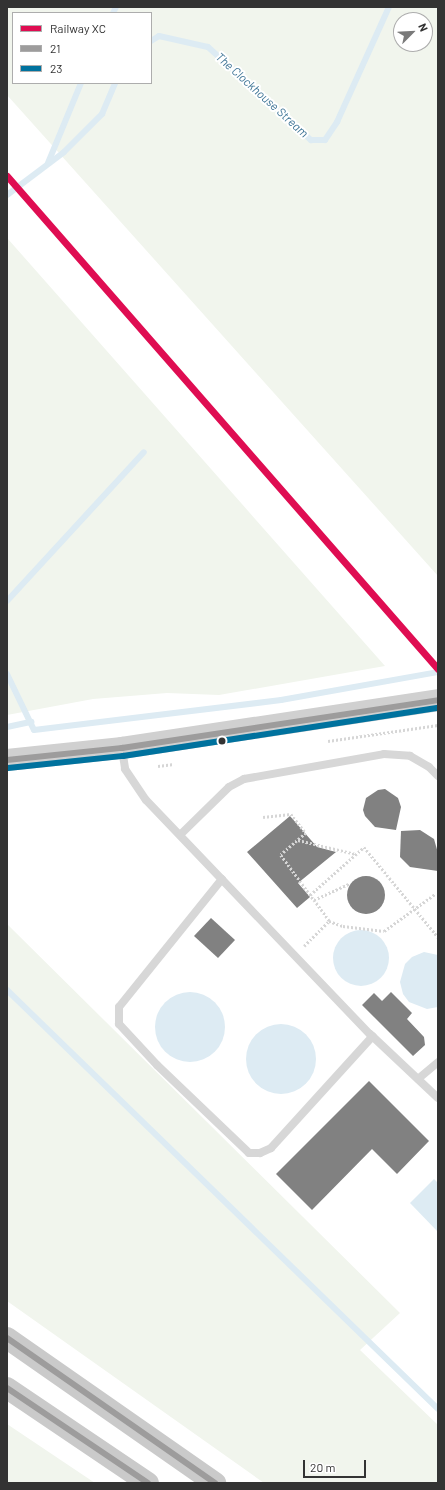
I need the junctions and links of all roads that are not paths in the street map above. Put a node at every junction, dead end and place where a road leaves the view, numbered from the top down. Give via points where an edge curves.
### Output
1 (438, 700) edge
2 (122, 748) junction
3 (7, 760) edge
4 (438, 776) edge
5 (181, 834) junction
6 (222, 879) junction
7 (373, 1036) junction
8 (438, 1062) edge
9 (418, 1079) junction
10 (438, 1098) edge
11 (7, 1338) edge
12 (7, 1388) edge
13 (148, 1483) edge
14 (215, 1483) edge

1 - 2 main road
2 - 3 main road
2 - 5 lane via 125,769 142,794
4 - 5 lane via 430,767 410,756 384,754 244,778 229,787
5 - 6 lane
6 - 7 lane
6 - 7 lane via 119,1007 119,1024 157,1064 249,1153 260,1153 271,1148
7 - 9 lane
8 - 9 lane
9 - 10 lane
11 - 14 main road
12 - 13 main road

